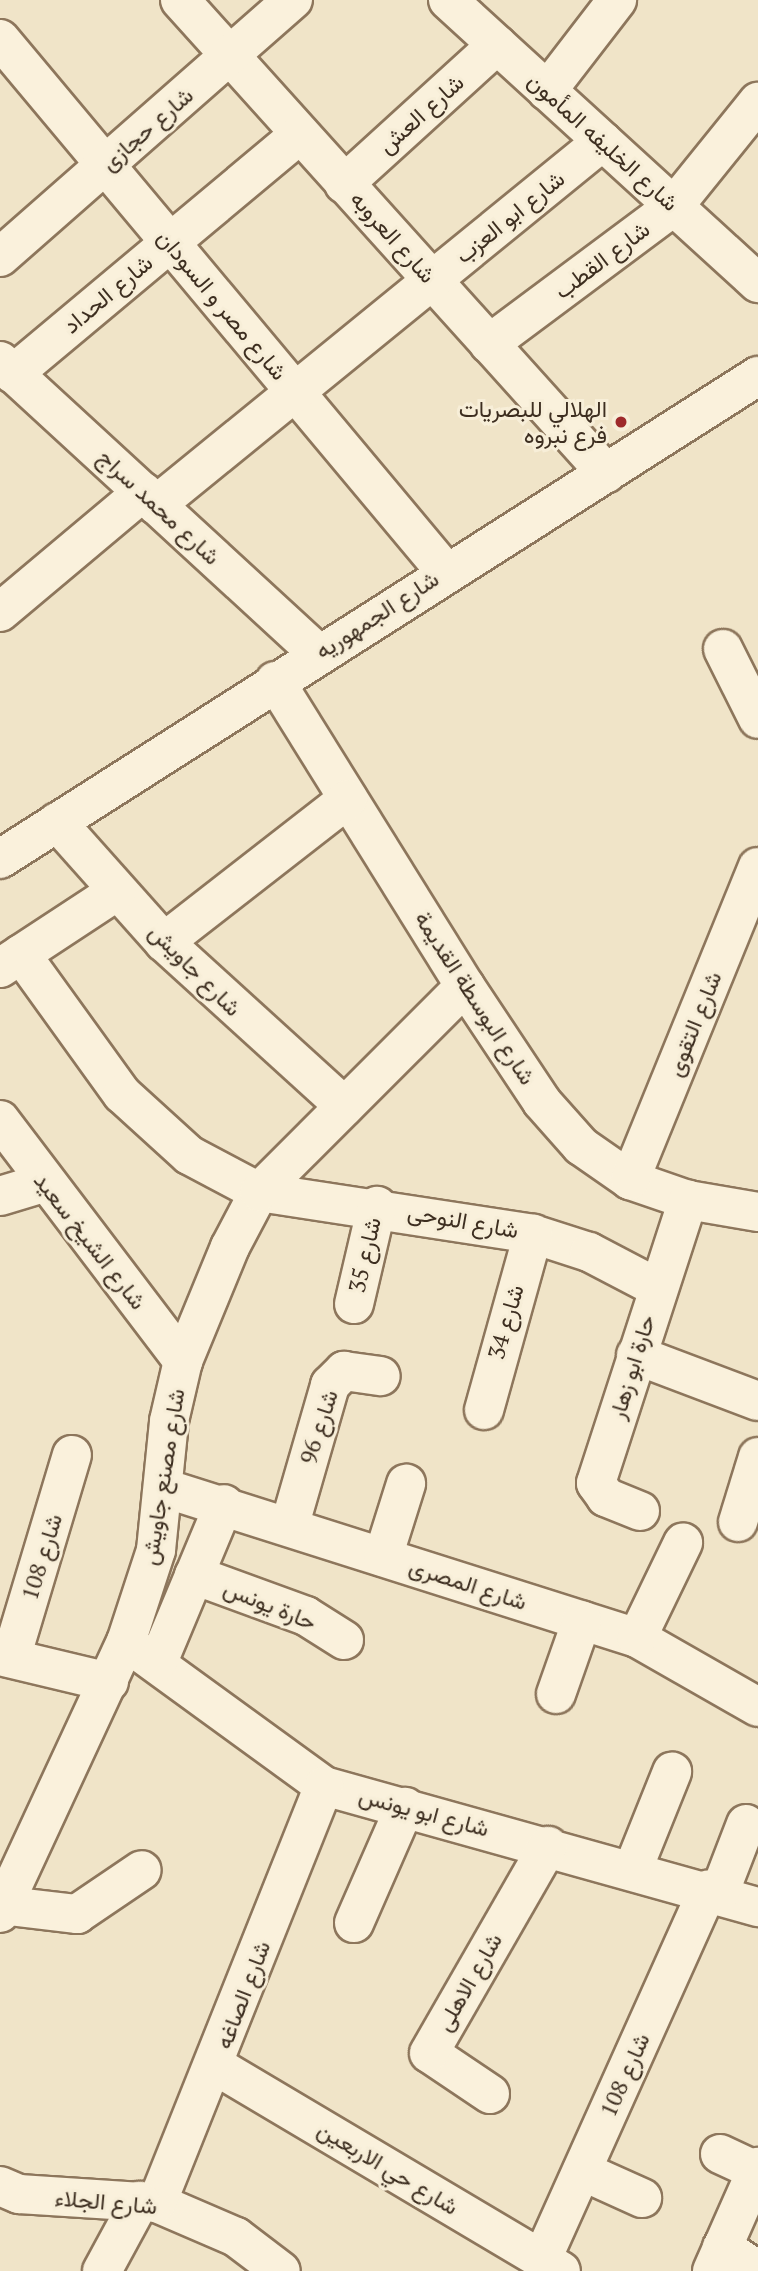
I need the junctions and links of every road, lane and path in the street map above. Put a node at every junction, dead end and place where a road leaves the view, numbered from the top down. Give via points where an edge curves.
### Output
1 (180, 0) edge
2 (293, 0) edge
3 (448, 0) edge
4 (617, 0) edge
5 (0, 39) edge
6 (497, 45) junction
7 (230, 56) junction
8 (547, 91) junction
9 (758, 102) edge
10 (300, 134) junction
11 (603, 141) junction
12 (105, 165) junction
13 (344, 184) junction
14 (674, 206) junction
15 (170, 243) junction
16 (0, 257) edge
17 (432, 280) junction
18 (758, 283) edge
19 (489, 344) junction
20 (7, 368) edge
21 (758, 376) edge
22 (295, 392) junction
23 (606, 473) junction
24 (149, 498) junction
25 (445, 571) junction
26 (0, 612) edge
27 (723, 649) dead end
28 (318, 653) junction
29 (275, 681) junction
30 (758, 719) edge
31 (348, 799) junction
32 (57, 822) junction
33 (0, 859) edge
34 (758, 867) edge
35 (117, 891) junction
36 (164, 942) junction
37 (10, 961) edge
38 (465, 986) junction
39 (344, 1106) junction
40 (0, 1120) edge
41 (630, 1180) junction
42 (22, 1189) edge
43 (260, 1192) junction
44 (688, 1200) junction
45 (377, 1206) junction
46 (758, 1212) edge
47 (0, 1225) edge
48 (533, 1234) junction
49 (656, 1287) junction
50 (354, 1304) dead end
51 (636, 1355) junction
52 (183, 1361) junction
53 (382, 1376) dead end
54 (758, 1401) edge
55 (484, 1410) dead end
56 (72, 1455) dead end
57 (758, 1457) edge
58 (406, 1484) dead end
59 (164, 1488) junction
60 (224, 1504) junction
61 (640, 1511) dead end
62 (737, 1522) dead end
63 (290, 1524) junction
64 (682, 1543) dead end
65 (383, 1557) junction
66 (194, 1575) junction
67 (582, 1620) junction
68 (637, 1638) junction
69 (344, 1640) dead end
70 (126, 1642) junction
71 (5, 1657) edge
72 (158, 1662) junction
73 (109, 1682) junction
74 (556, 1694) dead end
75 (758, 1707) edge
76 (672, 1772) dead end
77 (324, 1786) junction
78 (405, 1807) junction
79 (746, 1824) dead end
80 (548, 1846) junction
81 (632, 1869) junction
82 (142, 1870) dead end
83 (714, 1892) junction
84 (758, 1907) edge
85 (1, 1908) edge
86 (354, 1923) dead end
87 (216, 2066) junction
88 (490, 2094) dead end
89 (720, 2154) dead end
90 (757, 2169) edge
91 (582, 2171) junction
92 (6, 2198) edge
93 (642, 2198) dead end
94 (148, 2202) junction
95 (717, 2259) edge
96 (551, 2265) edge
97 (758, 2270) edge
98 (102, 2271) edge
99 (281, 2271) edge

1 - 7 street, شارع العروبه
2 - 7 street, شارع حجازى
3 - 6 street, شارع الخليفه المأمون
4 - 8 street
5 - 12 street, شارع مصر و السودان
6 - 8 street, شارع الخليفه المأمون
6 - 13 street, شارع العش
7 - 10 street, شارع العروبه
7 - 12 street, شارع حجازى
8 - 11 street, شارع الخليفه المأمون
9 - 14 street, شارع القطب
10 - 13 street, شارع العروبه
10 - 15 street, شارع الحداد
11 - 14 street, شارع الخليفه المأمون
11 - 17 street, شارع ابو العزب
12 - 15 street, شارع مصر و السودان
12 - 16 street, شارع حجازى
13 - 17 street, شارع العروبه
14 - 18 street, شارع الخليفه المأمون
14 - 19 street, شارع القطب
15 - 20 street, شارع الحداد
15 - 22 street, شارع مصر و السودان
17 - 19 street, شارع العروبه
17 - 22 street, شارع ابو العزب
19 - 23 street, شارع العروبه
20 - 24 street, شارع محمد سراج
21 - 23 street, شارع الجمهوريه
22 - 24 street, شارع ابو العزب
22 - 25 street, شارع مصر و السودان
23 - 25 street, شارع الجمهوريه
24 - 26 street, شارع ابو العزب
24 - 28 street, شارع محمد سراج
25 - 28 street, شارع الجمهوريه
27 - 30 street
28 - 29 street, شارع الجمهوريه
29 - 31 street, شارع البوسطة القديمة
29 - 32 street, شارع الجمهوريه
31 - 36 street
31 - 38 street, شارع البوسطة القديمة
32 - 33 street, شارع الجمهوريه
32 - 35 street, شارع جاويش
34 - 41 street, شارع التقوى
35 - 36 street, شارع جاويش
35 - 37 street
36 - 39 street, شارع جاويش
37 - 43 street via 122,1094 189,1155
38 - 39 street, شارع مصنع جاويش
38 - 41 street, شارع البوسطة القديمة via 542,1102 581,1146
39 - 43 street, شارع مصنع جاويش
40 - 42 street, شارع الشيخ سعيد
41 - 44 street, شارع البوسطة القديمة
42 - 47 street
42 - 52 street, شارع الشيخ سعيد
43 - 45 street, شارع النوحى
43 - 52 street, شارع مصنع جاويش
44 - 46 street, شارع البوسطة القديمة
44 - 49 street, حارة ابو زهار
45 - 48 street, شارع النوحى
45 - 50 street, شارع 35
48 - 49 street, شارع النوحى via 589,1252
48 - 55 street, شارع 34
49 - 51 street, حارة ابو زهار
51 - 54 street
51 - 61 street, حارة ابو زهار via 596,1483 606,1497
52 - 59 street, شارع مصنع جاويش via 169,1421
53 - 63 street, شارع 96 via 353,1369 331,1385
56 - 71 street, شارع 108
57 - 62 street
58 - 65 street
59 - 60 street, شارع المصرى
59 - 70 street, شارع مصنع جاويش via 156,1550
60 - 63 street, شارع المصرى
60 - 66 street
63 - 65 street, شارع المصرى
64 - 68 street
65 - 67 street, شارع المصرى
66 - 69 street, حارة يونس via 306,1616
66 - 72 street
67 - 68 street, شارع المصرى
67 - 74 street
68 - 75 street, شارع المصرى
70 - 72 street, شارع ابو يونس
70 - 73 street, شارع مصنع جاويش
71 - 73 street
72 - 77 street, شارع ابو يونس
73 - 85 street, شارع مصنع جاويش
76 - 81 street
77 - 78 street, شارع ابو يونس
77 - 87 street, شارع الصاغه
78 - 80 street, شارع ابو يونس
78 - 86 street
79 - 83 street, شارع 108
80 - 81 street, شارع ابو يونس
80 - 88 street, شارع الاهلى via 429,2053
81 - 83 street, شارع ابو يونس
82 - 85 street via 77,1914
83 - 84 street, شارع ابو يونس
83 - 91 street, شارع 108
87 - 94 street, شارع الصاغه
87 - 96 street, شارع حي الاربعين
89 - 90 street
90 - 95 street
91 - 93 street
91 - 96 street, شارع 108
92 - 94 street, شارع الجلاء
94 - 98 street, شارع الصاغه
94 - 99 street, شارع الجلاء via 236,2237
95 - 97 street

